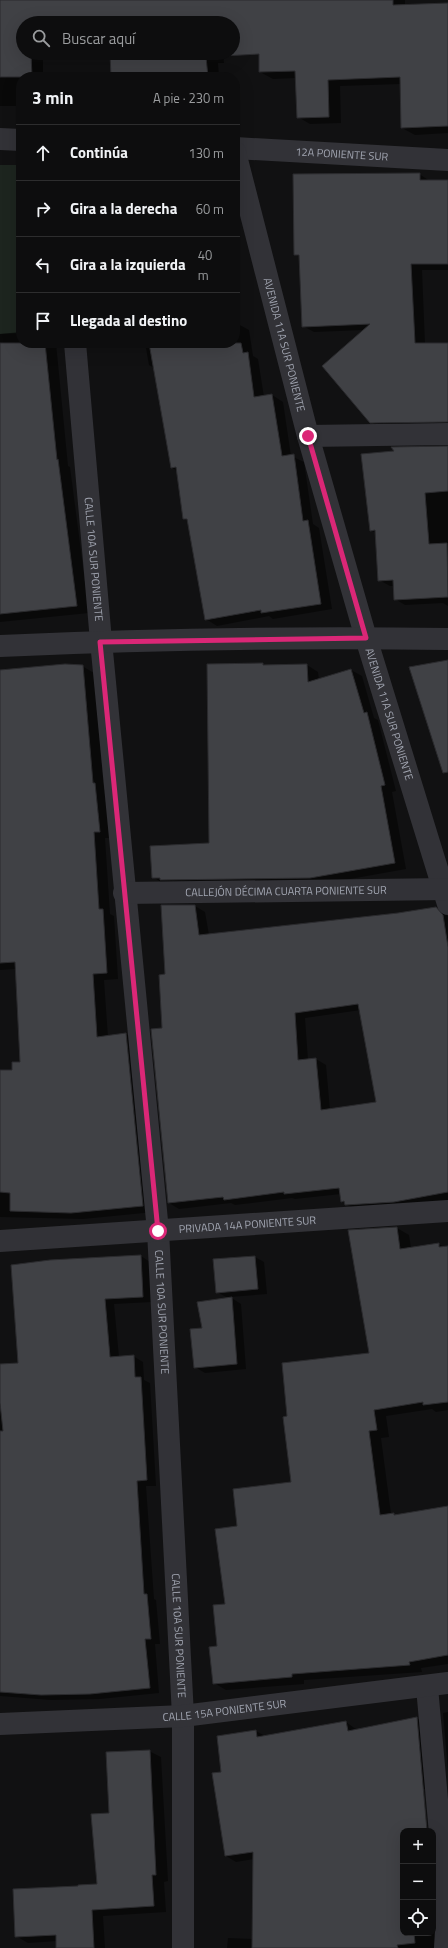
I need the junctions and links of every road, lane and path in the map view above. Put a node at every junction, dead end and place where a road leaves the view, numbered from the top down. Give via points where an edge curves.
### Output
1 (0, 139) edge
2 (16, 140) edge
3 (240, 148) edge
4 (448, 160) edge
5 (240, 171) edge
6 (75, 348) edge
7 (448, 434) edge
8 (308, 436) junction
9 (366, 638) junction
10 (448, 639) edge
11 (100, 642) junction
12 (0, 646) edge
13 (124, 893) junction
14 (447, 894) edge
15 (448, 1211) edge
16 (158, 1231) junction
17 (0, 1241) edge
18 (438, 1685) edge
19 (183, 1716) junction
20 (0, 1724) edge
21 (448, 1912) edge
22 (183, 1948) edge
23 (445, 1948) edge

1 - 2 street
3 - 4 street, 12A PONIENTE SUR
5 - 8 street, AVENIDA 11A SUR PONIENTE
6 - 11 street, CALLE 10A SUR PONIENTE
7 - 8 street
8 - 9 street, AVENIDA 11A SUR PONIENTE
9 - 10 street
9 - 11 street
9 - 14 street, AVENIDA 11A SUR PONIENTE
11 - 12 street
11 - 13 street, CALLE 10A SUR PONIENTE
13 - 14 street, CALLEJÓN DÉCIMA CUARTA PONIENTE SUR
13 - 16 street, CALLE 10A SUR PONIENTE
15 - 16 street, PRIVADA 14A PONIENTE SUR
16 - 17 street, PRIVADA 14A PONIENTE SUR
16 - 19 street, CALLE 10A SUR PONIENTE
18 - 19 street, CALLE 15A PONIENTE SUR
18 - 21 street
19 - 20 street, CALLE 15A PONIENTE SUR
19 - 22 street, CALLE 10A SUR PONIENTE
21 - 23 street

